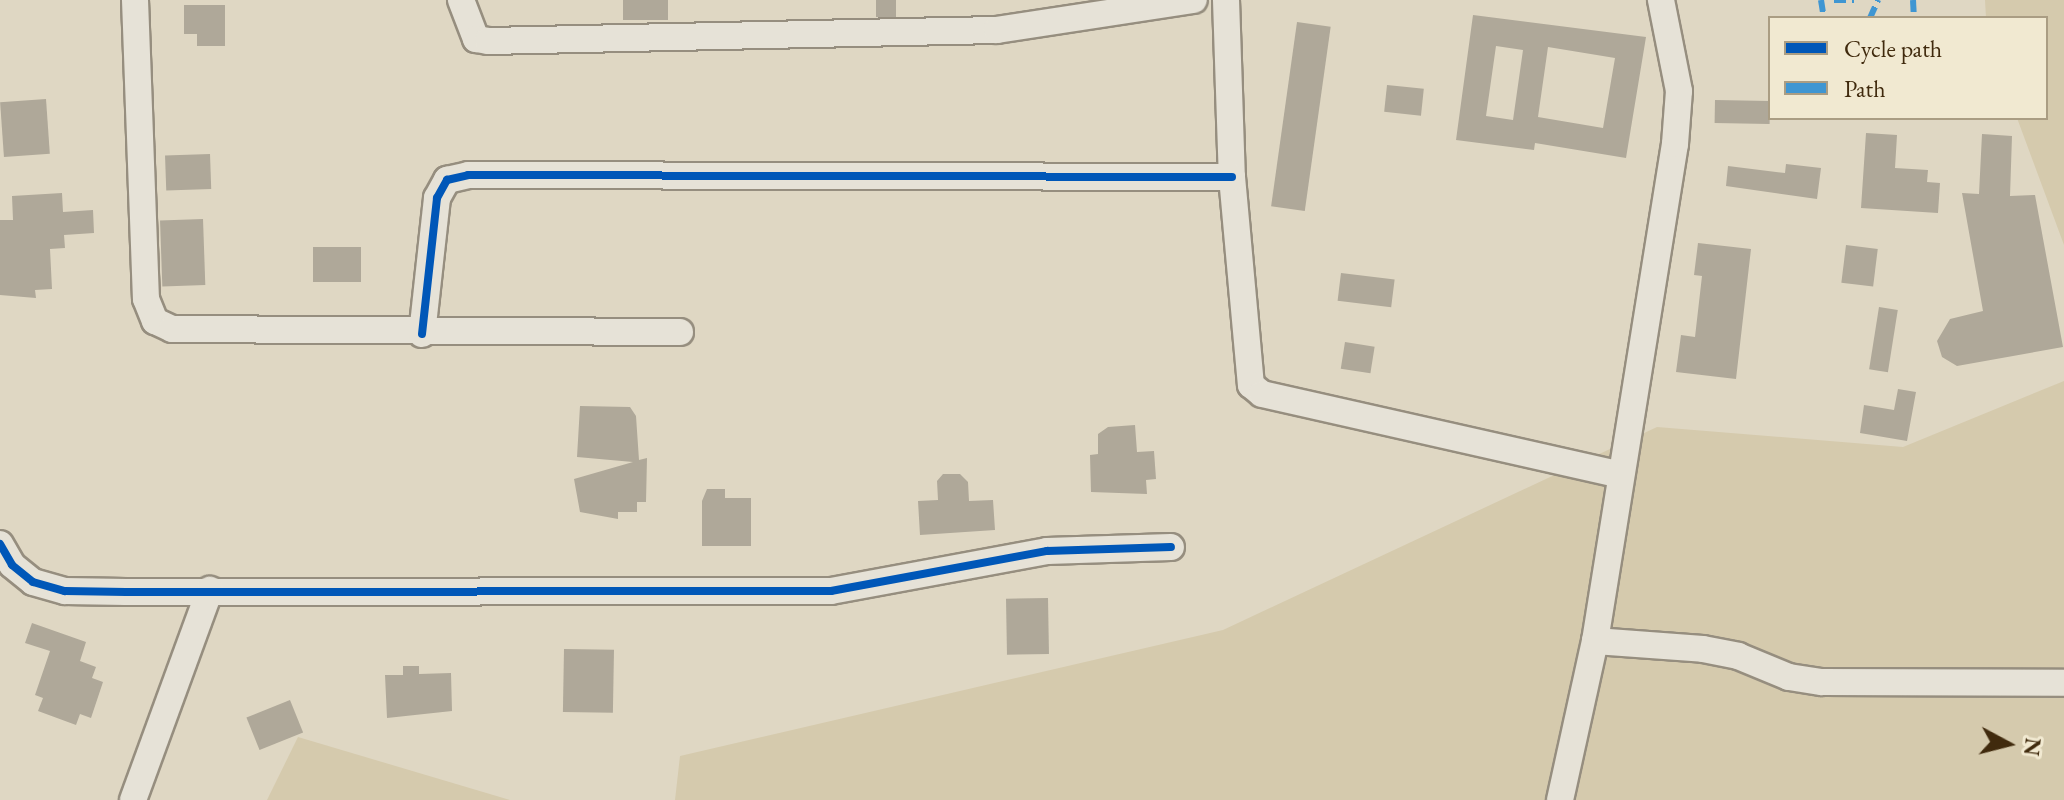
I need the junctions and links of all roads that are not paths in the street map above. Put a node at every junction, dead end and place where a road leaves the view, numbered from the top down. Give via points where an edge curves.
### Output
1 (135, 0) edge
2 (461, 0) edge
3 (1194, 0) edge
4 (1226, 0) edge
5 (1661, 0) edge
6 (1232, 177) junction
7 (680, 332) dead end
8 (422, 334) junction
9 (1621, 475) junction
10 (0, 544) edge
11 (1171, 547) dead end
12 (210, 590) junction
13 (1595, 641) junction
14 (2064, 683) edge
15 (133, 800) edge
16 (1560, 800) edge

1 - 8 street via 146,299 155,321 172,329
2 - 3 street via 476,39 488,41 997,30
4 - 6 street
5 - 9 street via 1679,91 1675,144
6 - 8 street via 468,175 447,180 437,198
6 - 9 street via 1248,373 1251,385 1262,394
7 - 8 street
9 - 13 street
10 - 12 street via 12,565 33,582 65,591
11 - 12 street via 1047,551 831,591
12 - 15 street
13 - 14 street via 1703,649 1738,656 1789,677 1822,682
13 - 16 street

